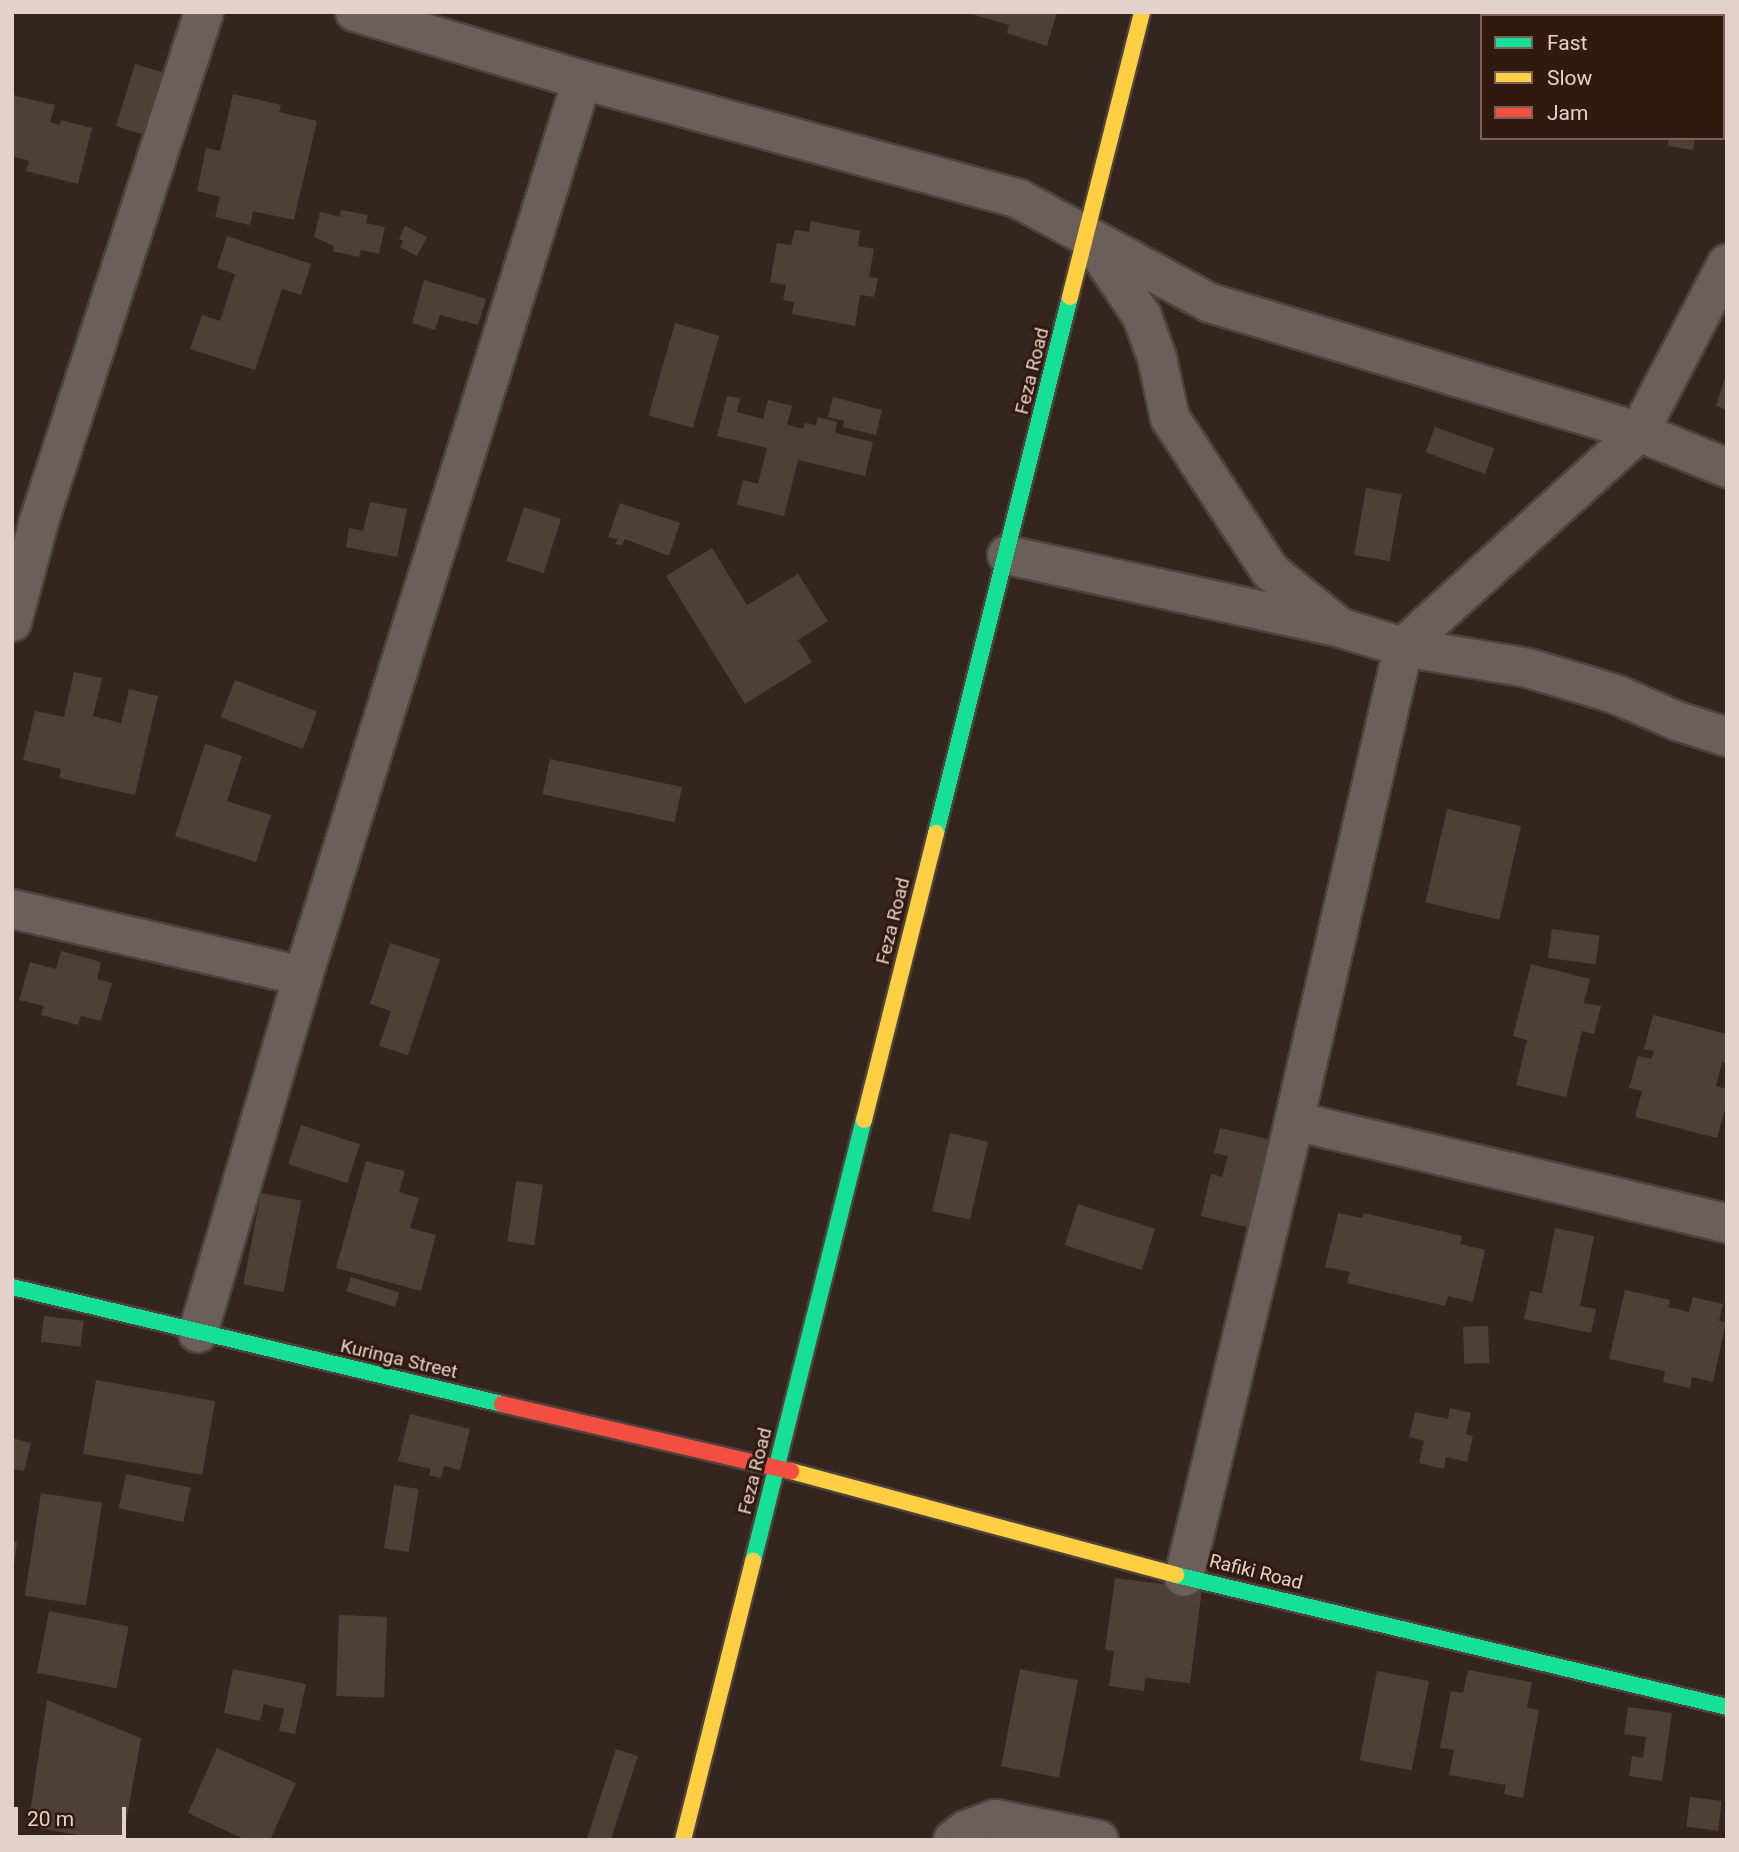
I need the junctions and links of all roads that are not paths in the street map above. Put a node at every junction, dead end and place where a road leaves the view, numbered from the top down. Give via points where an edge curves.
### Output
1 (204, 12) edge
2 (355, 12) edge
3 (1142, 12) edge
4 (582, 80) junction
5 (1088, 236) junction
6 (1727, 264) edge
7 (1639, 432) junction
8 (1727, 468) edge
9 (26, 518) edge
10 (1007, 555) junction
11 (12, 622) edge
12 (1341, 628) junction
13 (1403, 647) junction
14 (1727, 737) edge
15 (12, 909) edge
16 (303, 976) junction
17 (1294, 1121) junction
18 (1727, 1223) edge
19 (12, 1287) edge
20 (198, 1334) junction
21 (778, 1468) junction
22 (1184, 1577) junction
23 (1727, 1707) edge
24 (682, 1840) edge
25 (953, 1840) edge
26 (1100, 1840) edge

1 - 9 street
2 - 4 street
3 - 5 street, Feza Road
4 - 5 street via 1019,199
4 - 16 street
5 - 7 street via 1210,303
5 - 10 street, Feza Road
5 - 12 street via 1142,316 1170,418 1270,571
6 - 7 street
7 - 8 street
7 - 13 street
9 - 11 street
10 - 12 street
10 - 21 street, Feza Road
12 - 13 street
13 - 14 street via 1528,668 1615,694
13 - 17 street
15 - 16 street
16 - 20 street
17 - 18 street
17 - 22 street
19 - 20 street, Kuringa Street
20 - 21 street, Kuringa Street
21 - 22 street, Rafiki Road
21 - 24 street, Feza Road
22 - 23 street, Rafiki Road
25 - 26 street via 995,1819

